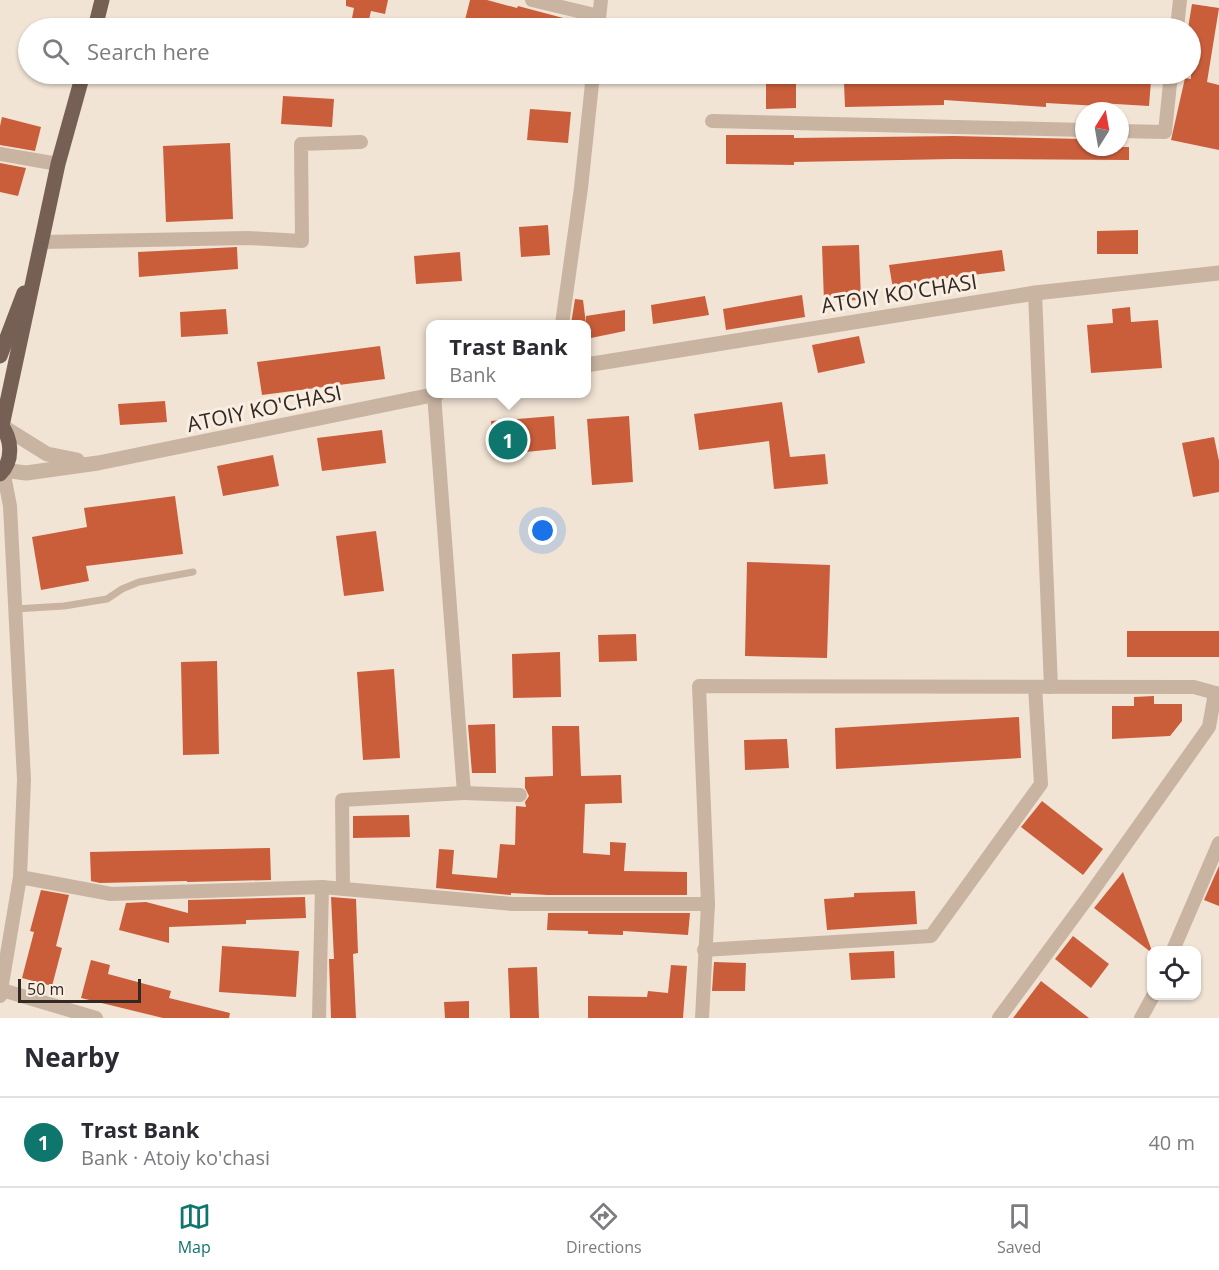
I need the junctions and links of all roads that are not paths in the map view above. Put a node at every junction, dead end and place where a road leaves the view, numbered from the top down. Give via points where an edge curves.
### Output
1 (102, 0) edge
2 (532, 0) edge
3 (601, 0) edge
4 (1180, 0) edge
5 (98, 18) edge
6 (586, 18) edge
7 (599, 18) edge
8 (1178, 18) edge
9 (80, 84) edge
10 (592, 84) edge
11 (1171, 84) edge
12 (712, 121) dead end
13 (1075, 130) edge
14 (1129, 131) edge
15 (361, 142) dead end
16 (0, 154) edge
17 (58, 164) junction
18 (43, 242) junction
19 (1219, 273) edge
20 (1035, 293) junction
21 (563, 320) edge
22 (0, 356) edge
23 (591, 364) edge
24 (426, 396) edge
25 (436, 398) edge
26 (1, 425) edge
27 (98, 463) junction
28 (2, 472) edge
29 (194, 572) dead end
30 (15, 609) junction
31 (1035, 687) junction
32 (1051, 687) junction
33 (1217, 693) edge
34 (464, 793) junction
35 (520, 795) dead end
36 (1219, 843) edge
37 (20, 877) junction
38 (322, 887) junction
39 (343, 889) junction
40 (708, 904) junction
41 (1175, 946) edge
42 (704, 950) junction
43 (1, 993) edge
44 (1151, 1000) edge
45 (96, 1018) edge
46 (319, 1018) edge
47 (702, 1018) edge
48 (999, 1018) edge
49 (1141, 1018) edge

1 - 5 main road
2 - 6 street
3 - 7 street
4 - 8 street
9 - 17 main road
10 - 21 street
11 - 14 street via 1165,132
12 - 13 street
15 - 18 street via 301,144 302,241 248,238
16 - 17 street
17 - 18 main road
18 - 22 main road
18 - 26 main road
19 - 20 street, ATOIY KO'CHASI
20 - 23 street, ATOIY KO'CHASI
20 - 32 street
24 - 27 street, ATOIY KO'CHASI
25 - 34 street
26 - 27 street, ATOIY KO'CHASI via 47,454
26 - 28 main road via 10,448
27 - 28 street, ATOIY KO'CHASI via 26,473
28 - 30 street via 10,506
29 - 30 lane via 139,582 107,599
30 - 37 street via 24,780
31 - 32 street
31 - 40 street via 699,686
31 - 42 street via 1041,784 931,936
32 - 33 street via 1194,687
33 - 48 street via 1209,727
34 - 35 street
34 - 39 street via 342,800
36 - 41 street
37 - 38 street via 111,894
37 - 43 street
38 - 39 street
38 - 46 street
39 - 40 street via 512,904
40 - 42 street
42 - 47 street
43 - 45 street
44 - 49 street

